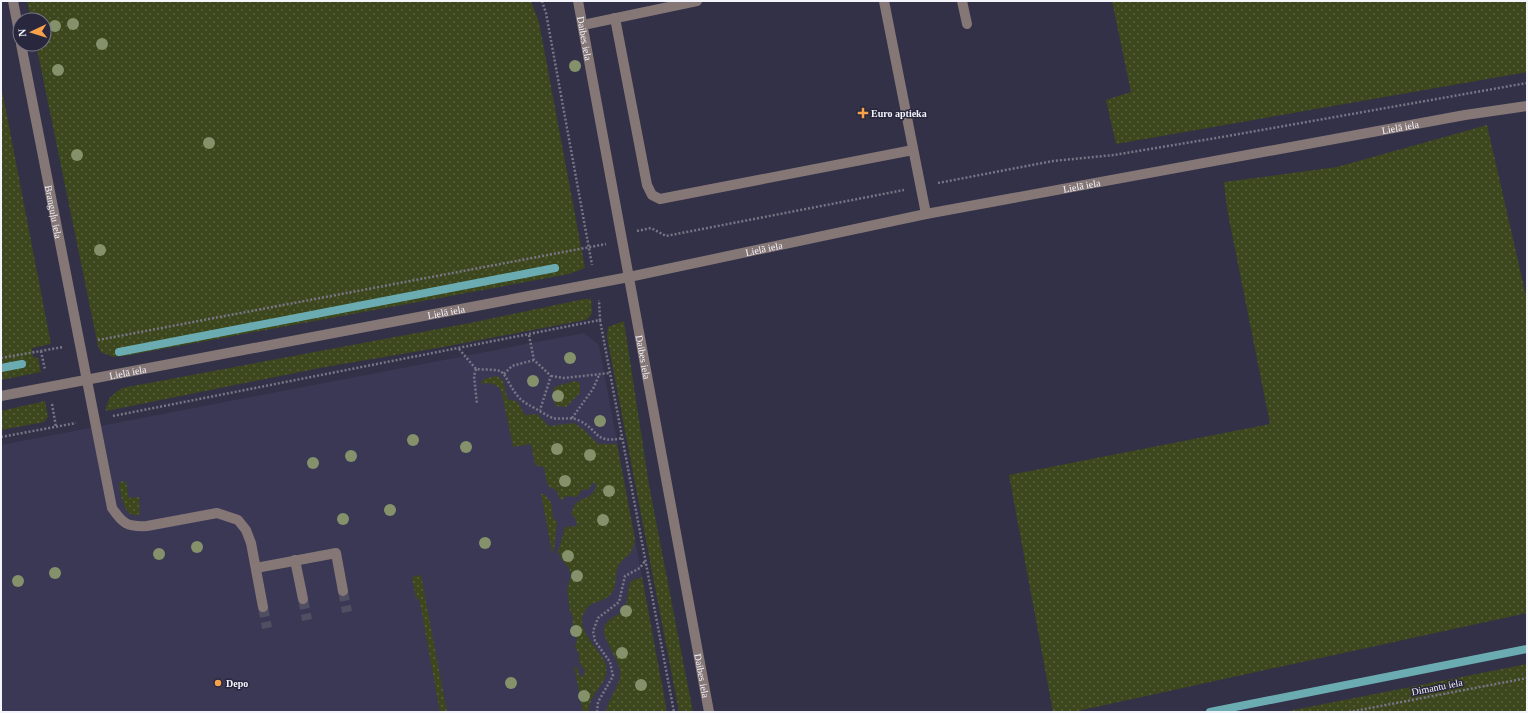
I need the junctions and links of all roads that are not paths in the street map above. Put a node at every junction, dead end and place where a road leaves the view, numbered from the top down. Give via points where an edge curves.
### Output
1 (13, 1) edge
2 (578, 1) edge
3 (697, 1) edge
4 (884, 1) edge
5 (962, 1) edge
6 (15, 12) edge
7 (615, 18) junction
8 (967, 24) dead end
9 (583, 25) junction
10 (23, 52) edge
11 (1527, 106) edge
12 (913, 150) junction
13 (926, 214) junction
14 (629, 277) junction
15 (86, 380) junction
16 (1, 396) edge
17 (295, 560) junction
18 (256, 568) junction
19 (343, 591) tunnel mouth
20 (303, 599) tunnel mouth
21 (263, 607) tunnel mouth
22 (709, 712) edge

1 - 6 street
2 - 9 street, Daibes iela
3 - 7 street
4 - 12 street
5 - 8 street
7 - 9 street
7 - 12 street via 647,185 652,195 660,199
9 - 14 street, Daibes iela
10 - 15 street, Branguļu iela
11 - 13 street, Lielā iela via 1457,116
12 - 13 street
13 - 14 street, Lielā iela
14 - 15 street, Lielā iela
14 - 22 street, Daibes iela
15 - 16 street, Lielā iela
15 - 18 street, Branguļu iela via 112,508 124,524 146,526 217,513 229,516 238,520 246,530
17 - 18 street
17 - 19 street via 336,553
17 - 20 street
18 - 21 street, Branguļu iela

